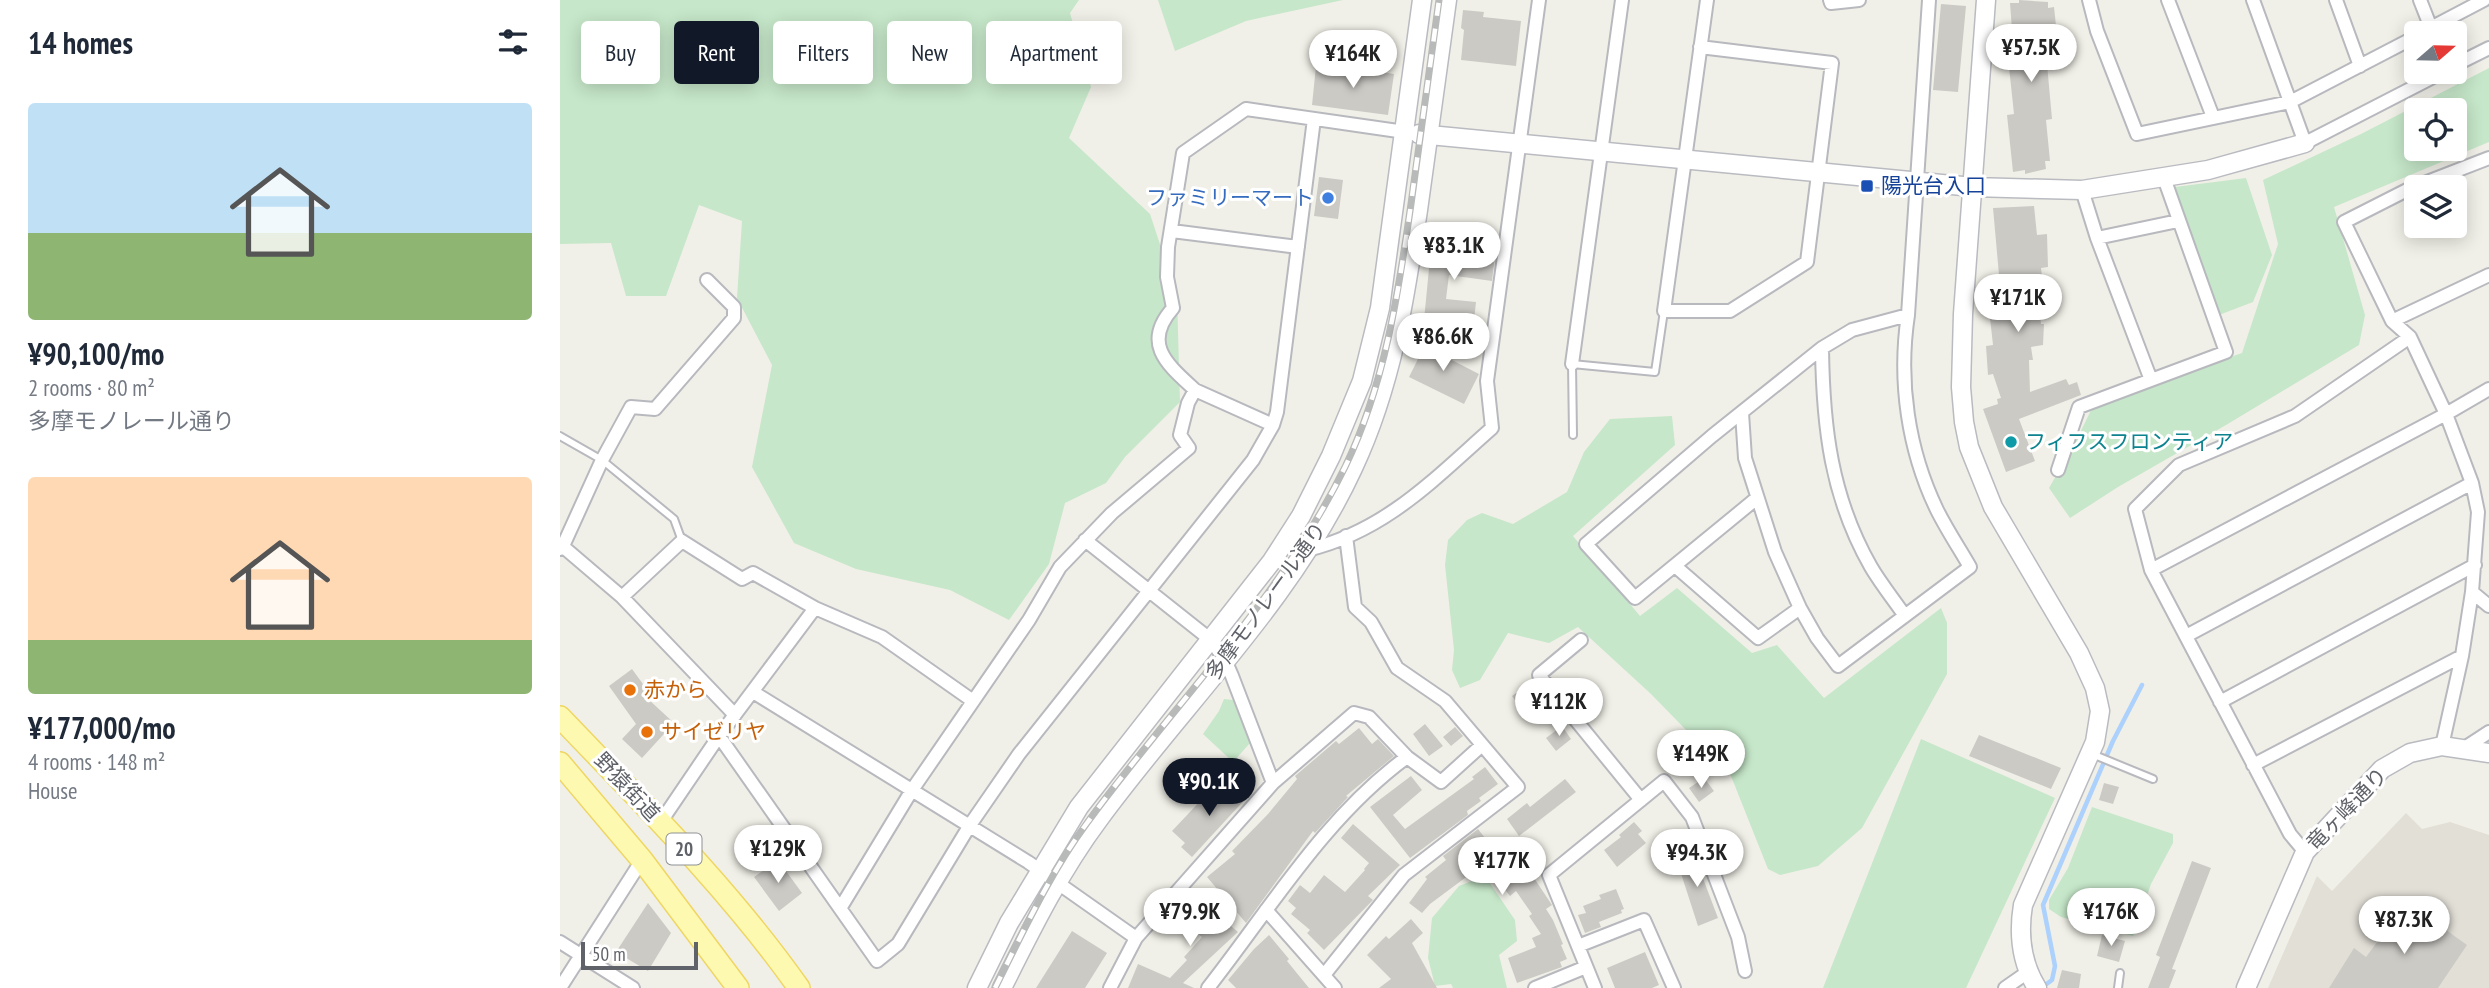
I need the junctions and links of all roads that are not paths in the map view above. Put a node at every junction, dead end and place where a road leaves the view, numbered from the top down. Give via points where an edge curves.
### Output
1 (1422, 0) edge
2 (1447, 0) edge
3 (1539, 0) edge
4 (1622, 0) edge
5 (1707, 0) edge
6 (1830, 0) edge
7 (1860, 0) edge
8 (1929, 0) edge
9 (1986, 0) edge
10 (2088, 0) edge
11 (2168, 0) edge
12 (2253, 0) edge
13 (2336, 0) edge
14 (2420, 0) edge
15 (2484, 0) edge
16 (2422, 21) edge
17 (2444, 21) edge
18 (2404, 42) edge
19 (1700, 47) junction
20 (2489, 48) edge
21 (2468, 58) edge
22 (2360, 66) junction
23 (2420, 84) edge
24 (2290, 102) junction
25 (2213, 117) junction
26 (1314, 119) junction
27 (1405, 132) junction
28 (1429, 135) junction
29 (2305, 143) junction
30 (1520, 144) junction
31 (1601, 151) junction
32 (1685, 159) junction
33 (2489, 159) edge
34 (1817, 172) junction
35 (2164, 178) junction
36 (1917, 181) junction
37 (1973, 187) junction
38 (2082, 190) junction
39 (2178, 221) junction
40 (1172, 231) junction
41 (2097, 238) junction
42 (1298, 247) junction
43 (2489, 275) edge
44 (707, 280) dead end
45 (1664, 311) junction
46 (1908, 315) junction
47 (2392, 321) junction
48 (2410, 337) junction
49 (1822, 348) junction
50 (1572, 364) junction
51 (2151, 380) junction
52 (2489, 389) edge
53 (1195, 390) junction
54 (1742, 413) junction
55 (2445, 414) junction
56 (1273, 425) junction
57 (1573, 435) dead end
58 (560, 436) edge
59 (602, 460) junction
60 (2058, 470) dead end
61 (2472, 483) junction
62 (1756, 498) junction
63 (1346, 536) junction
64 (1085, 540) junction
65 (682, 541) junction
66 (561, 546) edge
67 (1307, 550) junction
68 (2475, 565) junction
69 (1675, 566) junction
70 (2151, 570) junction
71 (1149, 590) junction
72 (2472, 592) junction
73 (622, 597) junction
74 (2489, 606) edge
75 (815, 608) junction
76 (1800, 608) junction
77 (1905, 616) junction
78 (2186, 636) junction
79 (1210, 640) junction
80 (1581, 640) dead end
81 (2462, 656) junction
82 (1225, 660) junction
83 (754, 692) junction
84 (973, 701) junction
85 (2220, 702) junction
86 (735, 715) junction
87 (560, 717) edge
88 (2489, 732) edge
89 (719, 736) junction
90 (1482, 745) junction
91 (2442, 746) junction
92 (2463, 749) junction
93 (2489, 753) edge
94 (2096, 756) junction
95 (1407, 757) junction
96 (560, 763) edge
97 (2253, 765) junction
98 (2152, 779) dead end
99 (1273, 783) junction
100 (912, 790) junction
101 (1641, 800) junction
102 (660, 822) junction
103 (970, 825) junction
104 (2305, 852) junction
105 (642, 860) junction
106 (1040, 869) junction
107 (1058, 881) junction
108 (841, 907) junction
109 (1266, 911) junction
110 (1136, 937) junction
111 (560, 942) edge
112 (1578, 946) junction
113 (582, 955) junction
114 (1587, 967) junction
115 (1745, 971) dead end
116 (2120, 973) dead end
117 (1324, 975) junction
118 (2033, 980) edge
119 (1212, 986) edge
120 (561, 988) edge
121 (633, 988) edge
122 (738, 988) edge
123 (799, 988) edge
124 (977, 988) edge
125 (1002, 988) edge
126 (1110, 988) edge
127 (1335, 988) edge
128 (1535, 988) edge
129 (1595, 988) edge
130 (1674, 988) edge
131 (2005, 988) edge
132 (2118, 988) edge
133 (2246, 988) edge

1 - 27 street, 多摩モノレール通り
2 - 28 street, 多摩モノレール通り
3 - 30 street
4 - 31 street
5 - 19 street
6 - 7 street
8 - 36 street
9 - 37 street
10 - 25 street via 2137,134
11 - 25 street
12 - 24 street
13 - 22 street
14 - 16 street
15 - 17 street
18 - 22 street
19 - 32 street
19 - 34 street via 1832,63
20 - 21 street
22 - 24 street
23 - 29 street
24 - 25 street
24 - 29 street
26 - 27 street
26 - 40 street via 1246,109 1183,153
26 - 42 street
27 - 28 street
27 - 79 street, 多摩モノレール通り via 1380,308 1348,419 1301,516
28 - 30 street
28 - 67 street, 多摩モノレール通り via 1403,313 1385,387 1353,468
29 - 35 street
30 - 31 street
30 - 63 street via 1486,381 1492,428 1403,507
31 - 32 street
31 - 50 street
32 - 34 street
32 - 45 street
33 - 47 street via 2409,189 2344,222
34 - 36 street
34 - 45 street via 1807,261 1730,311
35 - 38 street
35 - 39 street
36 - 37 street
36 - 46 street
37 - 38 street
37 - 94 street via 1961,387 1969,447 2095,688 2100,712
38 - 41 street
39 - 41 street
39 - 51 street via 2226,352
40 - 42 street
40 - 53 street via 1167,277 1173,308 1163,319 1159,346 1161,356
41 - 51 street
42 - 56 street
43 - 47 street
44 - 59 street via 734,307 734,318 655,409 631,407
45 - 50 lane via 1655,372
46 - 49 street via 1852,330
46 - 77 street via 1905,399 1920,466 1937,510 1970,567
47 - 48 street
48 - 55 street
48 - 70 street via 2295,416 2179,465 2135,509
49 - 54 street
49 - 77 street via 1828,450 1840,497 1871,566
50 - 57 lane
51 - 60 street via 2080,407
52 - 55 street
53 - 56 street
53 - 64 street via 1180,435 1189,448
54 - 62 street via 1745,458
54 - 69 street via 1586,544 1635,598
55 - 61 street
55 - 70 street
56 - 71 street via 1253,460
58 - 59 lane
59 - 65 lane via 674,519
59 - 66 street
61 - 68 street via 2479,512
61 - 78 street
62 - 69 street
62 - 76 street
63 - 67 street
63 - 90 street via 1355,607 1371,622 1397,668 1445,701
64 - 71 street
64 - 84 street via 1060,567
65 - 73 street
65 - 75 street via 742,579 753,573
66 - 73 street
67 - 82 street, 多摩モノレール通り
68 - 72 street
68 - 85 street
69 - 76 street via 1758,638
70 - 78 street
71 - 79 street
71 - 103 street via 1019,754
72 - 74 street
72 - 81 street
73 - 86 street
75 - 83 street
75 - 84 street via 882,637
76 - 77 street via 1838,666
78 - 85 street
79 - 82 street
79 - 106 street, 多摩モノレール通り via 1079,807
80 - 101 street via 1539,675
81 - 91 street
81 - 97 street
82 - 99 street
82 - 107 street, 多摩モノレール通り via 1098,820
83 - 86 street
83 - 100 street
84 - 100 street
85 - 97 street
86 - 89 street
87 - 102 main road, 野猿街道 / 20
88 - 92 street
89 - 102 street
89 - 108 street
90 - 95 street via 1441,782
90 - 117 street via 1518,787 1404,876
91 - 92 street, 竜ヶ峰通り
91 - 104 street, 竜ヶ峰通り via 2410,753 2382,769
92 - 93 street, 竜ヶ峰通り
94 - 98 lane
94 - 118 street via 2024,905 2020,931
95 - 99 street via 1369,717 1354,713
95 - 109 street via 1331,828
96 - 105 main road, 野猿街道 / 20
97 - 104 street via 2290,834
99 - 110 street
100 - 103 street
100 - 108 street
101 - 112 street via 1549,875
101 - 115 street via 1664,781 1692,817 1738,937
102 - 123 main road, 野猿街道 / 20
103 - 106 street
103 - 108 street via 898,944 877,961
104 - 133 street, 竜ヶ峰通り
105 - 113 street
105 - 122 main road, 野猿街道 / 20
106 - 107 street
106 - 124 street, 多摩モノレール通り
107 - 110 street
107 - 125 street, 多摩モノレール通り
109 - 117 street
109 - 119 street
110 - 126 street
111 - 113 street
112 - 114 street
112 - 130 street via 1644,920
113 - 120 street
113 - 121 street
114 - 128 street
114 - 129 street
116 - 132 lane
117 - 127 street
118 - 131 street

